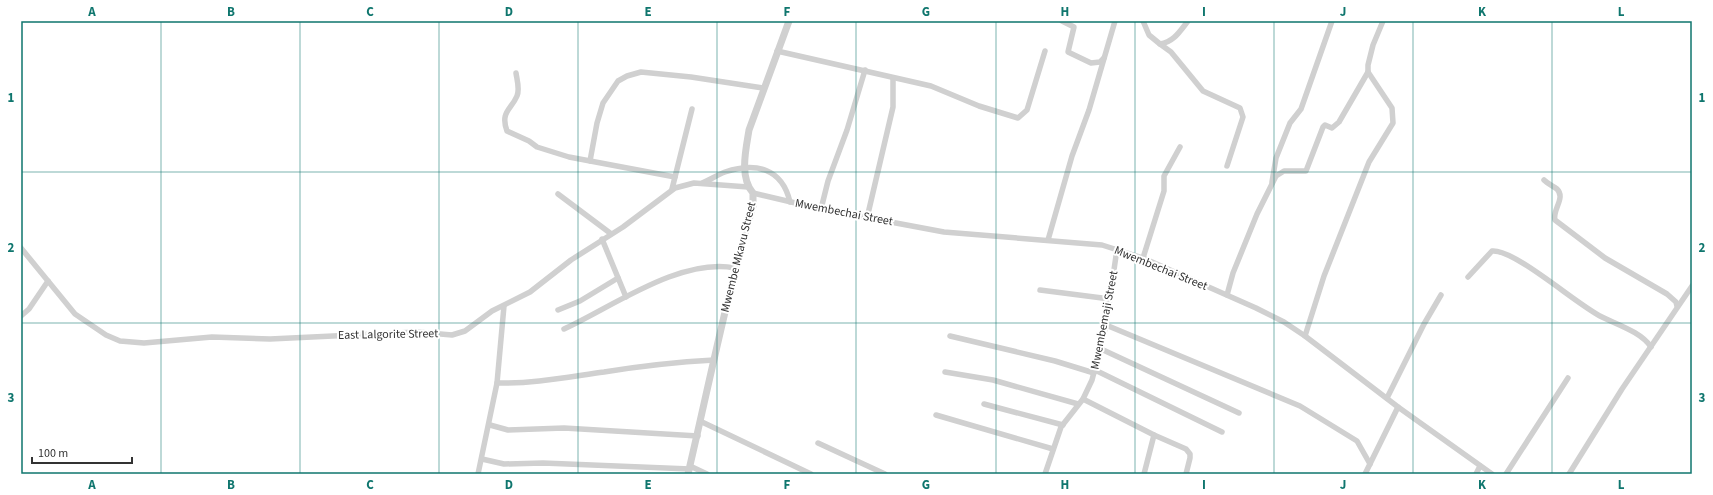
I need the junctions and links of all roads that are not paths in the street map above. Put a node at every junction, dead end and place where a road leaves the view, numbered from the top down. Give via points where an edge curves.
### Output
1 (789, 21) edge
2 (1062, 21) edge
3 (1115, 21) edge
4 (1143, 21) edge
5 (1188, 21) edge
6 (1332, 21) edge
7 (1383, 21) edge
8 (1160, 44) junction
9 (777, 51) junction
10 (1045, 51) dead end
11 (1104, 57) junction
12 (864, 70) junction
13 (1368, 72) junction
14 (516, 73) dead end
15 (892, 78) junction
16 (763, 88) junction
17 (692, 110) dead end
18 (1180, 147) dead end
19 (590, 161) junction
20 (1227, 166) dead end
21 (746, 167) junction
22 (675, 177) junction
23 (1544, 180) dead end
24 (700, 184) junction
25 (1272, 184) junction
26 (672, 190) junction
27 (751, 190) junction
28 (558, 194) dead end
29 (790, 202) junction
30 (821, 209) junction
31 (867, 218) junction
32 (610, 233) junction
33 (602, 239) junction
34 (1048, 240) junction
35 (21, 248) edge
36 (1117, 249) junction
37 (1143, 258) junction
38 (735, 268) junction
39 (1468, 277) dead end
40 (618, 278) junction
41 (48, 281) junction
42 (1692, 286) edge
43 (1040, 290) dead end
44 (1441, 295) dead end
45 (1227, 296) junction
46 (626, 297) junction
47 (1110, 299) junction
48 (504, 306) junction
49 (1677, 306) junction
50 (558, 310) dead end
51 (21, 316) edge
52 (1106, 325) junction
53 (564, 329) dead end
54 (950, 336) dead end
55 (1305, 336) junction
56 (1651, 347) junction
57 (1101, 349) junction
58 (714, 360) junction
59 (1095, 371) junction
60 (945, 372) dead end
61 (1568, 378) dead end
62 (497, 383) junction
63 (1387, 398) junction
64 (1083, 399) junction
65 (984, 404) dead end
66 (1078, 404) junction
67 (1398, 407) junction
68 (1239, 413) dead end
69 (936, 415) dead end
70 (702, 422) junction
71 (1063, 424) junction
72 (490, 425) junction
73 (1222, 432) dead end
74 (1154, 435) junction
75 (698, 436) junction
76 (818, 443) dead end
77 (1053, 449) junction
78 (482, 459) junction
79 (1370, 464) junction
80 (1480, 466) junction
81 (689, 470) edge
82 (478, 474) edge
83 (707, 474) edge
84 (812, 474) edge
85 (885, 474) edge
86 (1045, 474) edge
87 (1144, 474) edge
88 (1186, 474) edge
89 (1365, 474) edge
90 (1476, 474) edge
91 (1492, 474) edge
92 (1506, 474) edge
93 (1569, 474) edge

1 - 9 street, Mwembe Mkavu Street
2 - 11 street via 1074,27 1068,52 1091,63 1100,62
3 - 11 street
4 - 8 street via 1149,35
5 - 8 street via 1177,35 1167,43
6 - 25 street via 1301,109 1290,123 1276,158
7 - 13 street via 1373,45
8 - 20 street via 1171,52 1203,91 1240,108 1243,117
9 - 12 street
9 - 16 street, Mwembe Mkavu Street
10 - 15 street via 1027,110 1018,118 978,106 931,86
11 - 34 street
12 - 15 street
12 - 30 street
13 - 25 street via 1339,122 1332,128 1325,125 1322,127 1306,171 1284,171 1276,176
13 - 55 street via 1392,108 1393,123 1369,162 1324,276
14 - 19 street via 517,96 504,118 507,131 537,147
15 - 31 street via 892,107
16 - 19 street via 641,72 627,76 618,81 603,103
16 - 21 street, Mwembe Mkavu Street via 749,130
17 - 22 street
18 - 37 street via 1164,176 1164,191
19 - 22 street
21 - 24 street via 723,173
21 - 27 street, Mwembe Mkavu Street
21 - 29 street via 775,174 784,183
22 - 26 street
23 - 49 street via 1559,193 1560,201 1555,220 1605,258 1667,294
24 - 26 street, East Lalgorite Street via 683,185
24 - 27 street, East Lalgorite Street
25 - 45 street via 1257,214
26 - 32 street, East Lalgorite Street via 623,227
27 - 29 street, Mwembechai Street
27 - 38 street, Mwembe Mkavu Street via 753,206
28 - 32 street
29 - 30 street, Mwembechai Street
30 - 31 street, Mwembechai Street
31 - 34 street, Mwembechai Street via 944,232
32 - 33 street, East Lalgorite Street
33 - 40 street
33 - 48 street, East Lalgorite Street via 540,285
34 - 36 street, Mwembechai Street via 1102,245
35 - 41 street, East Lalgorite Street
36 - 37 street, Mwembechai Street
36 - 47 street, Mwembemaji Street
37 - 45 street, Mwembechai Street
38 - 46 street via 711,266 682,273
38 - 58 street, Mwembe Mkavu Street
39 - 56 street via 1492,251 1503,252 1594,313 1645,340
40 - 46 street
40 - 50 street via 580,301
41 - 48 street, East Lalgorite Street via 75,314 90,325 120,341 144,343 212,337 270,339 417,332 452,335 465,331 492,311
41 - 51 street via 29,309
42 - 49 street
43 - 47 street
44 - 63 street
45 - 55 street, Mwembechai Street via 1273,316
46 - 53 street
47 - 52 street, Mwembemaji Street
48 - 62 street
49 - 56 street
52 - 57 street, Mwembemaji Street
52 - 79 street via 1300,406 1358,441
54 - 59 street
55 - 63 street, Mwembechai Street
56 - 93 street
57 - 59 street, Mwembemaji Street
57 - 68 street
58 - 62 street via 659,363 546,381
58 - 70 street, Mwembe Mkavu Street
59 - 64 street, Mwembemaji Street
59 - 73 street
60 - 66 street via 993,380
61 - 92 street
62 - 72 street
63 - 67 street, Mwembechai Street
64 - 66 street, Mwembemaji Street
64 - 74 street
65 - 71 street
66 - 71 street, Mwembemaji Street
67 - 79 street
67 - 80 street, Mwembechai Street
69 - 77 street
70 - 75 street, Mwembe Mkavu Street
70 - 84 street
71 - 77 street, Mwembemaji Street
72 - 75 street via 508,430 564,428
72 - 78 street
74 - 87 street
74 - 88 street via 1189,451
75 - 81 street, Mwembe Mkavu Street
76 - 85 street
77 - 86 street, Mwembemaji Street
78 - 81 street via 504,464 543,463
78 - 82 street
79 - 89 street
80 - 90 street
80 - 91 street, Mwembechai Street
81 - 83 street

